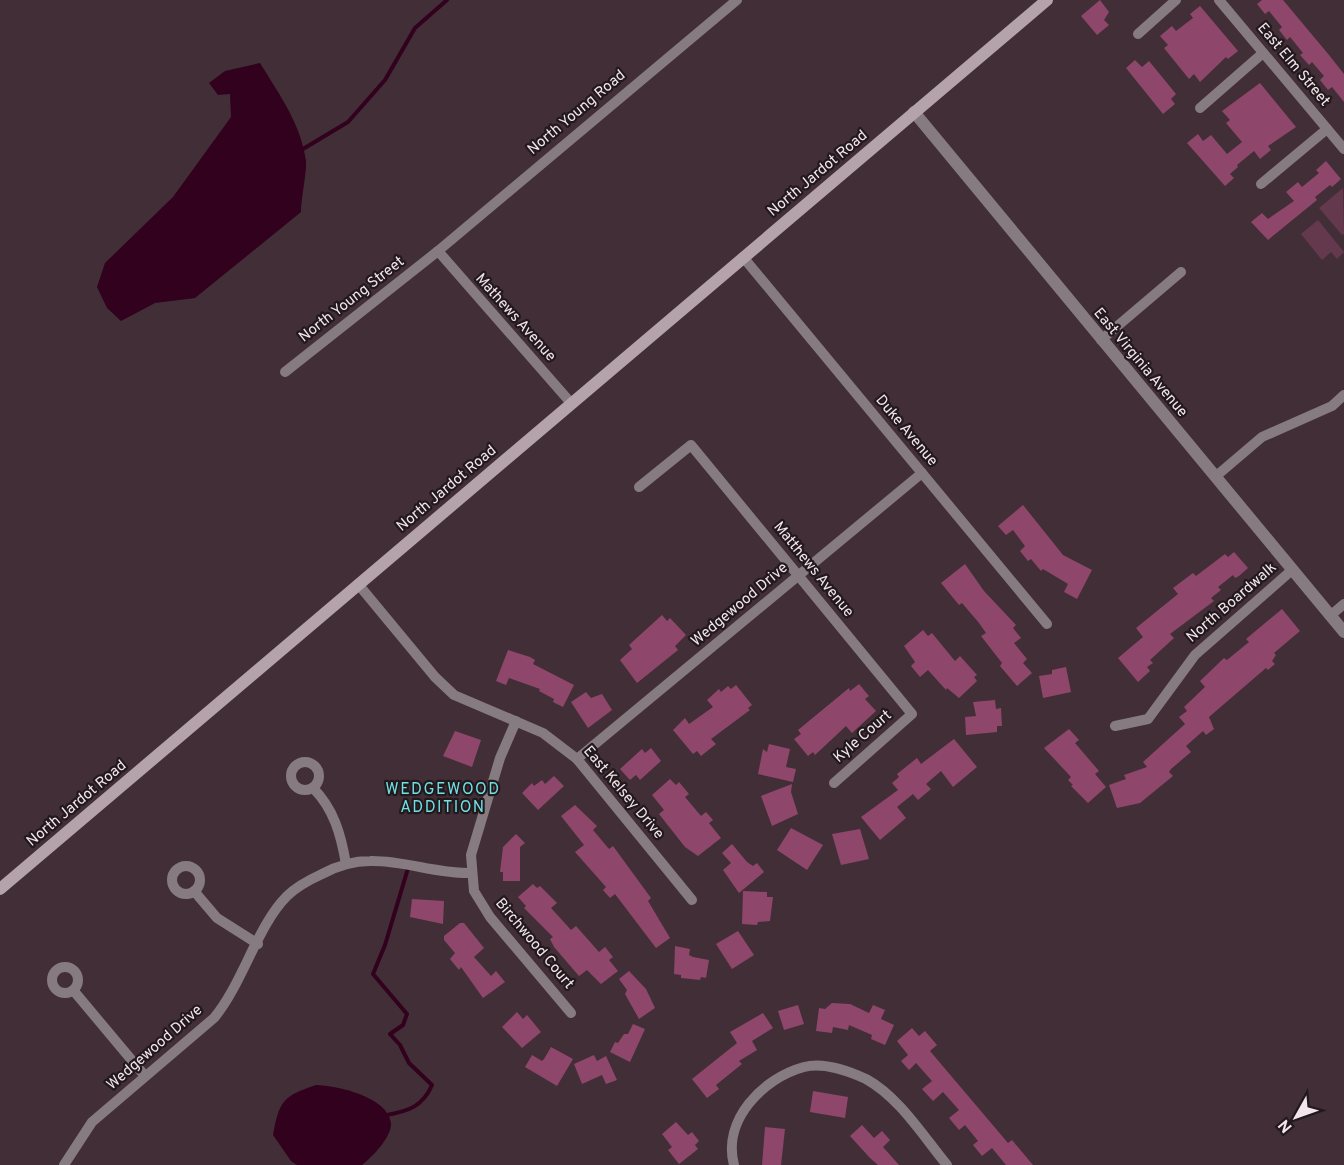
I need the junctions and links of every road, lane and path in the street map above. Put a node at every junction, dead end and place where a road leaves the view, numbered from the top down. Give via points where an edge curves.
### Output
1 (737, 0) edge
2 (1047, 0) edge
3 (1176, 0) edge
4 (1219, 0) edge
5 (1138, 34) dead end
6 (1263, 53) junction
7 (1200, 108) dead end
8 (914, 112) junction
9 (1328, 129) junction
10 (1344, 149) edge
11 (1262, 184) dead end
12 (438, 251) junction
13 (743, 256) junction
14 (1181, 272) dead end
15 (1101, 340) junction
16 (285, 372) dead end
17 (1344, 395) edge
18 (571, 403) junction
19 (922, 473) junction
20 (1215, 477) junction
21 (639, 487) dead end
22 (1292, 570) junction
23 (798, 576) junction
24 (358, 584) junction
25 (1344, 604) edge
26 (1330, 616) junction
27 (1047, 624) dead end
28 (1344, 632) edge
29 (912, 714) joint
30 (516, 721) junction
31 (1115, 726) dead end
32 (577, 759) junction
33 (834, 783) dead end
34 (313, 788) dead end
35 (346, 864) junction
36 (470, 873) junction
37 (0, 889) edge
38 (194, 891) dead end
39 (692, 900) dead end
40 (258, 944) junction
41 (73, 990) dead end
42 (571, 1013) dead end
43 (145, 1076) junction
44 (64, 1165) edge
45 (734, 1165) edge
46 (947, 1165) edge

1 - 12 street, North Young Road
2 - 8 main road, North Jardot Road
3 - 5 street
4 - 6 street, East Elm Street
6 - 7 street
6 - 9 street, East Elm Street
8 - 13 main road, North Jardot Road
8 - 15 street, East Virginia Avenue
9 - 10 street, East Elm Street
9 - 11 street
12 - 16 street, North Young Street
12 - 18 street, Mathews Avenue
13 - 18 main road, North Jardot Road
13 - 19 street, Duke Avenue
14 - 15 street
15 - 20 street, East Virginia Avenue
17 - 20 street via 1332,406 1262,437
18 - 24 main road, North Jardot Road
19 - 23 street, Wedgewood Drive
19 - 27 street, Duke Avenue
20 - 22 street, East Virginia Avenue
21 - 23 street, Matthews Avenue via 691,444
22 - 26 street, East Virginia Avenue
22 - 31 street, North Boardwalk via 1195,655 1148,720
23 - 29 street, Matthews Avenue
23 - 32 street, Wedgewood Drive
24 - 30 street, East Kelsey Drive via 445,687 464,700
24 - 37 main road, North Jardot Road
25 - 26 street
26 - 28 street, East Virginia Avenue
29 - 33 street, Kyle Court
30 - 32 street, East Kelsey Drive via 543,733
30 - 36 street, Birchwood Court via 500,758 471,855
32 - 39 street, East Kelsey Drive
34 - 35 street via 330,809
35 - 36 street, Wedgewood Drive via 374,861 435,872
35 - 40 street, Wedgewood Drive via 288,896
36 - 42 street, Birchwood Court via 474,891 486,911
38 - 40 street via 217,918
40 - 43 street, Wedgewood Drive via 227,1003
41 - 43 street
43 - 44 street, Wedgewood Drive via 92,1122
45 - 46 street via 738,1116 760,1091 804,1067 837,1068 883,1089

